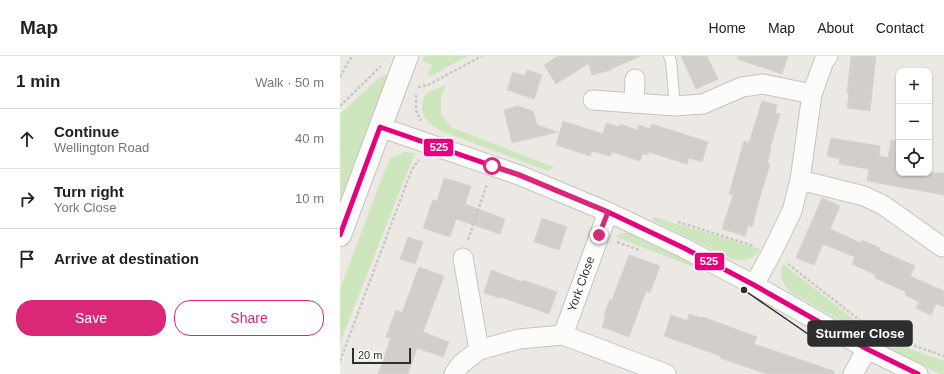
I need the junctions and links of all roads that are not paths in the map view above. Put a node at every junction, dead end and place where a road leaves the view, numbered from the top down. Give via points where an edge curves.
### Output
1 (669, 56) edge
2 (828, 56) edge
3 (406, 58) edge
4 (635, 79) dead end
5 (812, 94) junction
6 (593, 100) dead end
7 (634, 103) junction
8 (675, 106) junction
9 (380, 127) junction
10 (800, 180) junction
11 (608, 212) junction
12 (340, 235) edge
13 (942, 247) dead end
14 (463, 258) road end
15 (754, 285) junction
16 (563, 335) junction
17 (867, 349) junction
18 (479, 350) junction
19 (454, 374) edge
20 (666, 374) edge
21 (853, 374) edge
22 (918, 374) edge

1 - 8 lane
2 - 5 street
3 - 9 main road
4 - 7 street
5 - 8 street via 763,84 742,87 703,104
5 - 10 street
6 - 7 street
7 - 8 street
9 - 11 street via 520,175
9 - 12 main road
10 - 13 street via 864,196 883,205
10 - 15 street via 792,211
11 - 15 street
11 - 16 street, York Close
14 - 18 street
15 - 17 street
16 - 18 street via 519,339
16 - 20 street
17 - 21 street
17 - 22 street
18 - 19 street via 461,364

